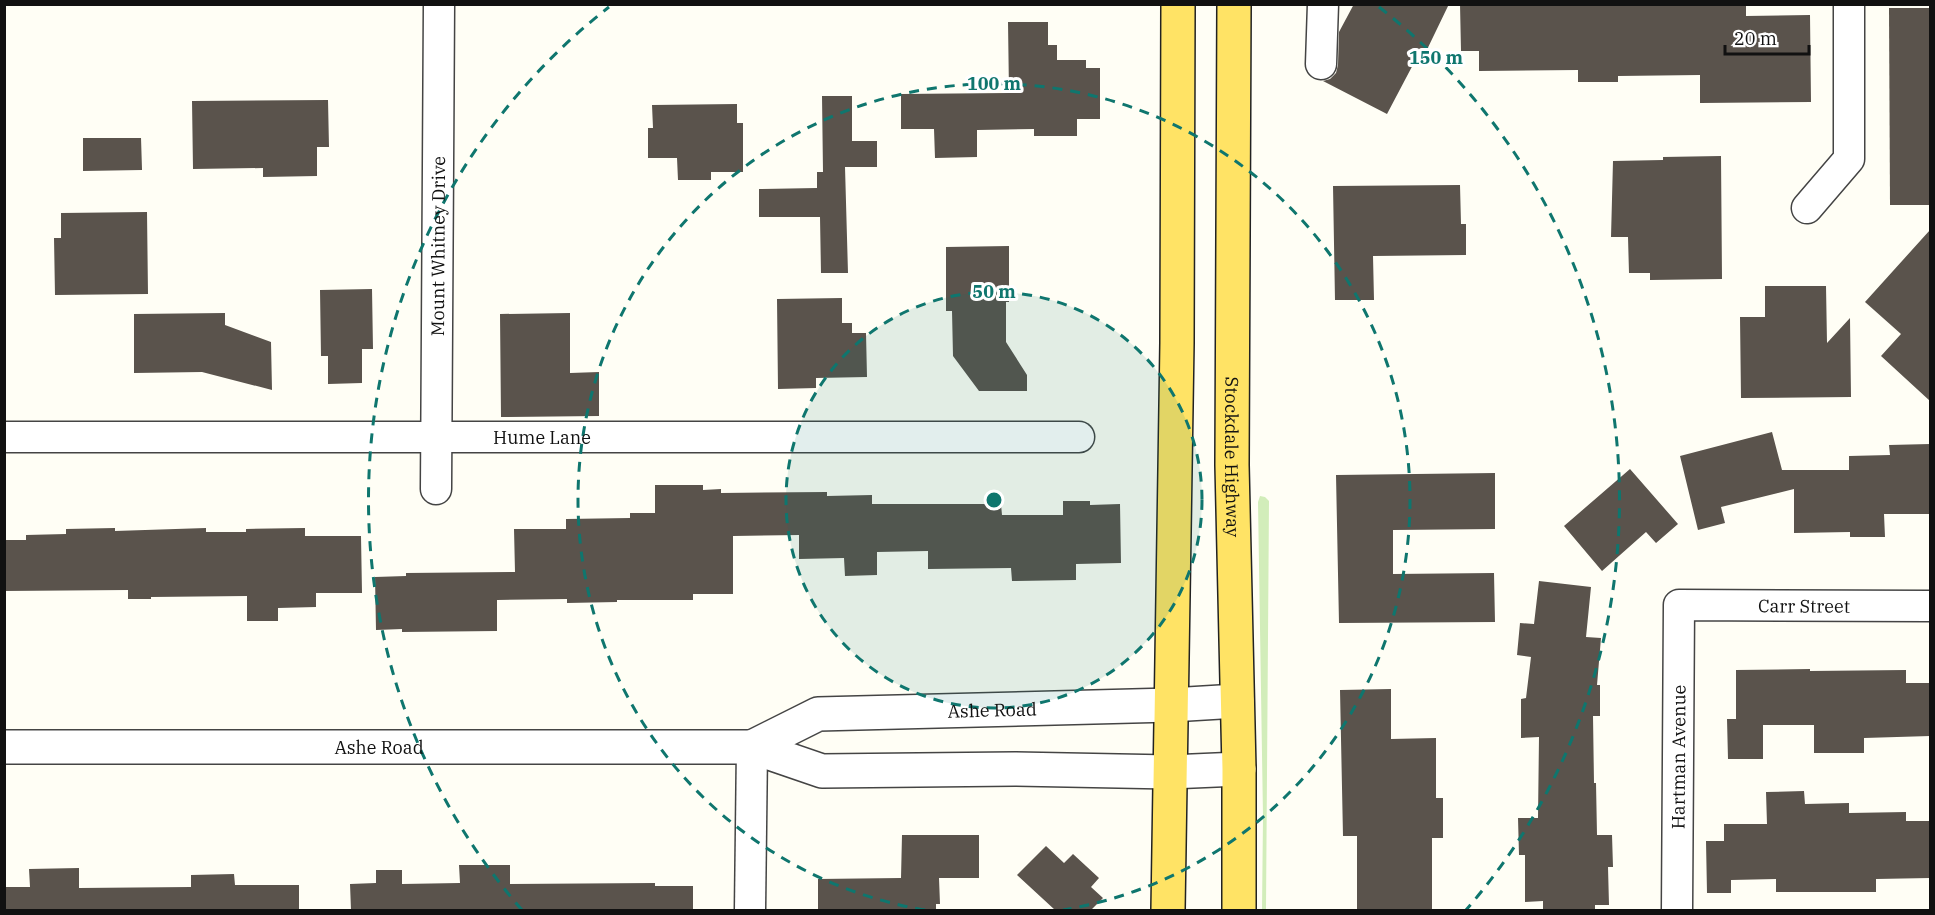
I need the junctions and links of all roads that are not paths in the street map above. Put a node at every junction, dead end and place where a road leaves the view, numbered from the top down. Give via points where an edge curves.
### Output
1 (440, 4) edge
2 (1178, 4) edge
3 (1234, 4) edge
4 (1323, 4) edge
5 (1849, 4) edge
6 (1321, 64) dead end
7 (1807, 208) dead end
8 (4, 437) edge
9 (437, 437) junction
10 (1079, 437) dead end
11 (436, 489) dead end
12 (1679, 605) joint
13 (1930, 606) edge
14 (1238, 701) junction
15 (1170, 705) junction
16 (4, 747) edge
17 (752, 747) junction
18 (1239, 769) junction
19 (1170, 772) junction
20 (750, 910) edge
21 (1168, 910) edge
22 (1239, 910) edge
23 (1677, 910) edge

1 - 9 street, Mount Whitney Drive
2 - 15 main road
3 - 14 main road, Stockdale Highway via 1232,442
4 - 6 street
5 - 7 street via 1849,159
8 - 9 street, Hume Lane
9 - 10 street, Hume Lane
9 - 11 street, Mount Whitney Drive
12 - 13 street, Carr Street
12 - 23 street, Hartman Avenue
14 - 15 street, Ashe Road
14 - 18 main road, Stockdale Highway
15 - 17 street, Ashe Road via 818,714
15 - 19 main road
16 - 17 street, Ashe Road
17 - 19 street, Ashe Road via 822,771
17 - 20 street
18 - 19 street, Ashe Road
18 - 22 main road, Stockdale Highway
19 - 21 main road

